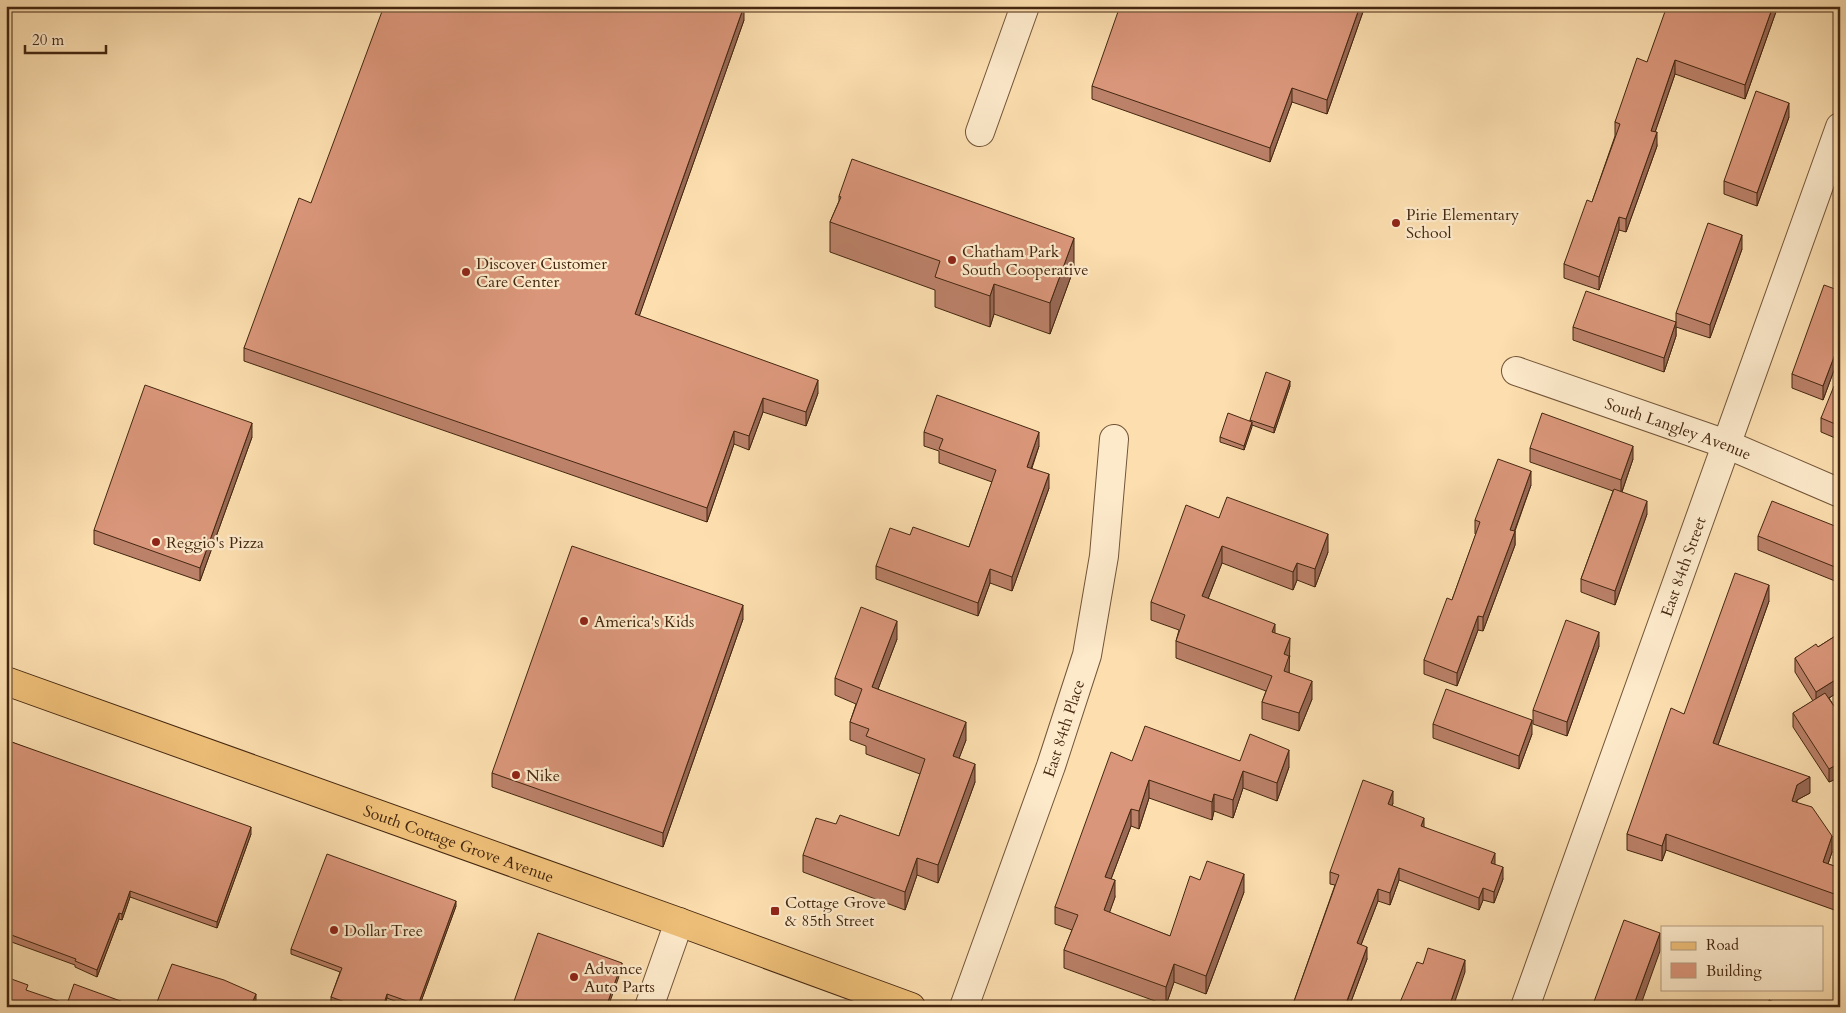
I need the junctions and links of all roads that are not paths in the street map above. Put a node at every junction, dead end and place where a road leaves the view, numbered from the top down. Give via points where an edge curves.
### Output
1 (1025, 6) edge
2 (1840, 127) edge
3 (980, 132) dead end
4 (1516, 370) dead end
5 (1114, 439) dead end
6 (1726, 444) junction
7 (1840, 493) edge
8 (6, 681) edge
9 (679, 922) junction
10 (649, 1007) edge
11 (911, 1007) edge
12 (964, 1007) edge
13 (1526, 1007) edge

1 - 3 street
2 - 6 street, East 84th Street
4 - 6 street, South Langley Avenue
5 - 12 street, East 84th Place via 1104,556 1087,655 1051,766
6 - 7 street, South Langley Avenue
6 - 13 street, East 84th Street
8 - 9 main road, South Cottage Grove Avenue
9 - 10 street
9 - 11 main road, South Cottage Grove Avenue

